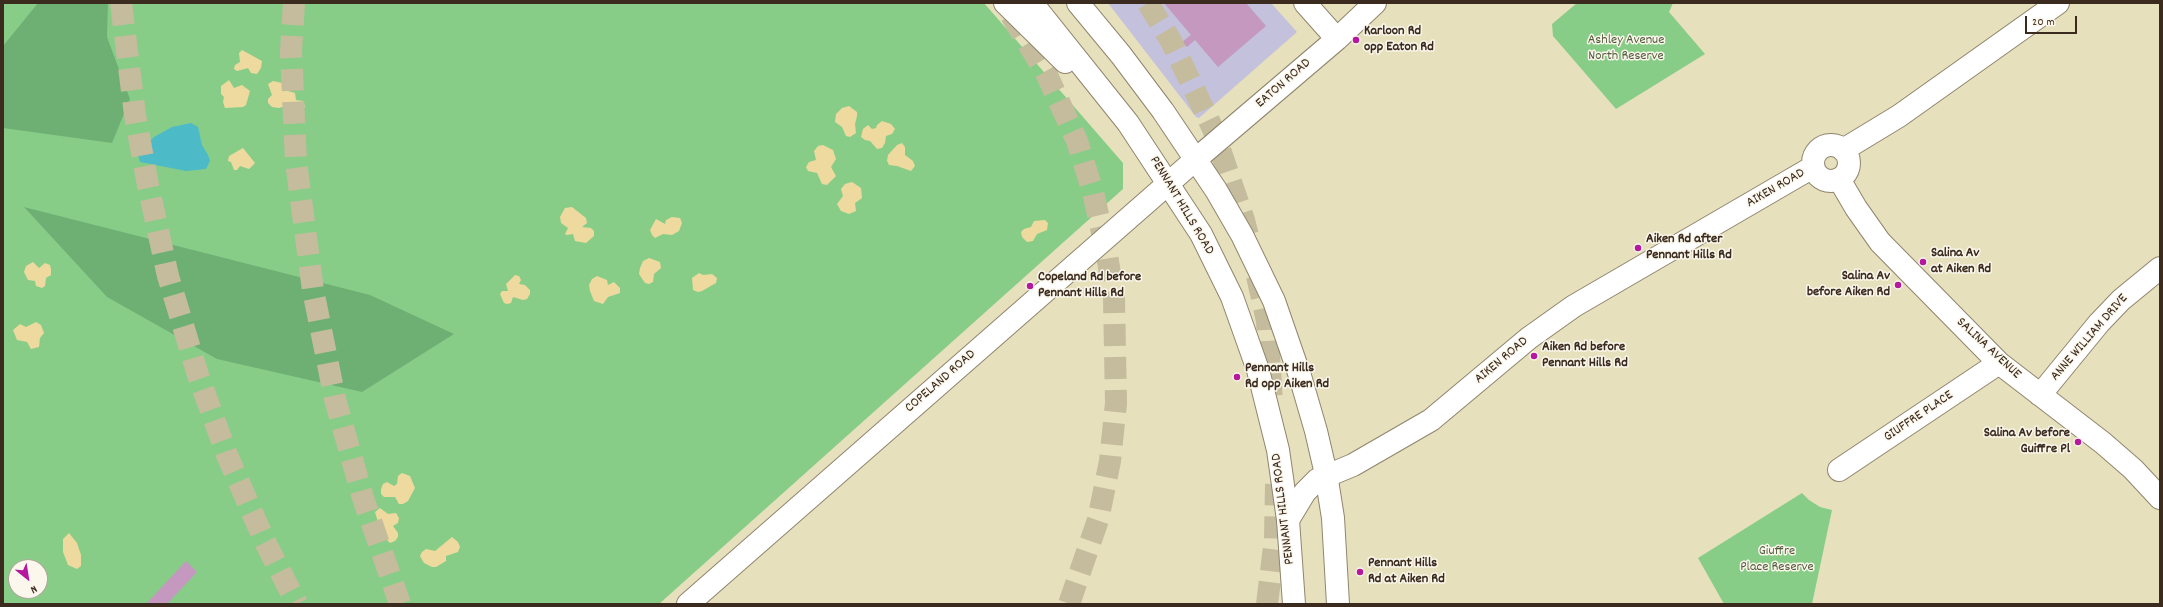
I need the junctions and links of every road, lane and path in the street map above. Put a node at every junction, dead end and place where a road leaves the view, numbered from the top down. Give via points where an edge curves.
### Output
1 (1004, 3) edge
2 (1032, 3) edge
3 (1078, 3) edge
4 (1305, 3) edge
5 (1375, 3) edge
6 (2058, 3) edge
7 (1337, 39) junction
8 (1128, 123) junction
9 (1843, 150) junction
10 (1195, 160) junction
11 (1813, 167) junction
12 (1839, 179) junction
13 (1169, 184) junction
14 (2160, 268) edge
15 (1999, 363) junction
16 (2040, 395) junction
17 (1839, 470) dead end
18 (1326, 474) junction
19 (2160, 498) edge
20 (1288, 520) junction
21 (688, 604) edge
22 (1294, 604) edge
23 (1338, 604) edge

1 - 8 main road
2 - 8 main road, PENNANT HILLS ROAD
3 - 10 main road via 1163,111
4 - 7 main road
5 - 7 main road, EATON ROAD
6 - 9 main road via 1905,112
7 - 10 main road, EATON ROAD
8 - 13 main road, PENNANT HILLS ROAD
9 - 11 main road via 1833,145 1822,148 1814,156
9 - 12 main road via 1849,159 1849,165 1844,176
10 - 13 main road, COPELAND ROAD
10 - 18 main road via 1242,235 1274,301 1300,376
11 - 12 main road via 1823,180
11 - 18 main road, AIKEN ROAD via 1574,306 1529,338 1431,420 1353,465
12 - 15 main road, SALINA AVENUE via 1880,242
13 - 20 main road, PENNANT HILLS ROAD via 1201,234 1232,297 1258,370 1278,450
13 - 21 main road, COPELAND ROAD
14 - 16 main road, ANNE WILLIAM DRIVE via 2121,300 2099,323
15 - 16 main road, SALINA AVENUE
15 - 17 main road, GIUFFRE PLACE
16 - 19 main road, SALINA AVENUE via 2103,443 2133,469
18 - 20 main road, AIKEN ROAD via 1305,492
18 - 23 main road via 1335,544
20 - 22 main road, PENNANT HILLS ROAD

